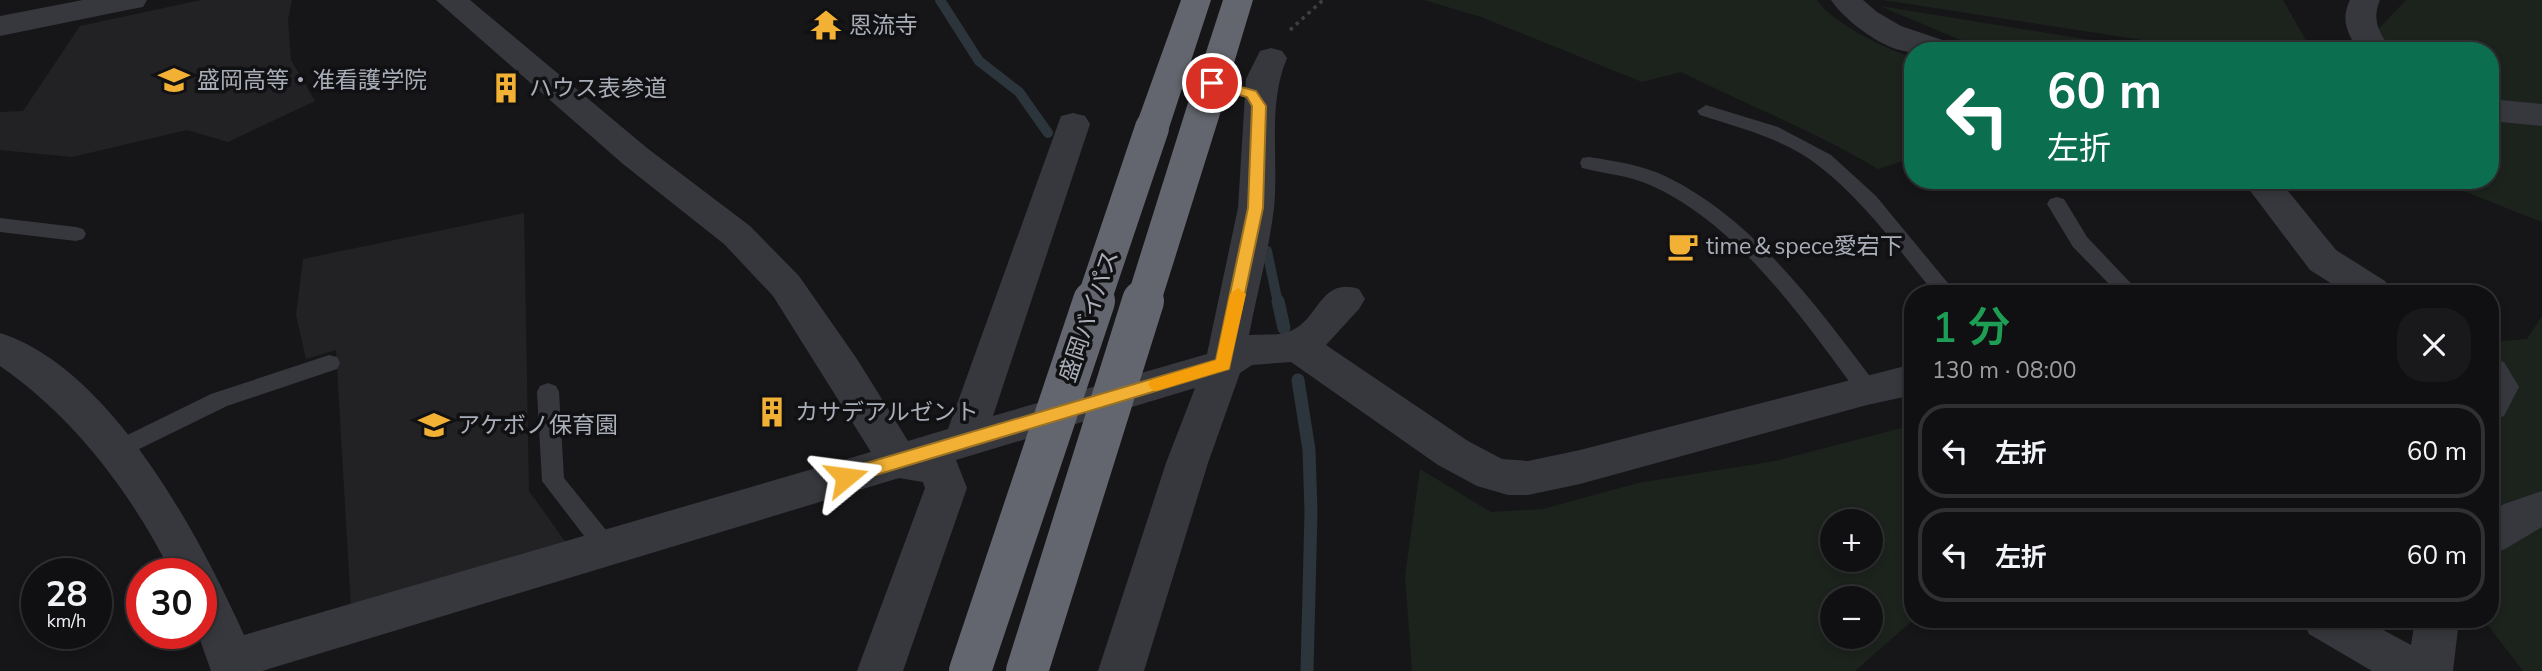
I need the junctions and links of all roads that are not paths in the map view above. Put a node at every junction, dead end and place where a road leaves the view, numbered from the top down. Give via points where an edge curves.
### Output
1 (132, 0) edge
2 (452, 0) edge
3 (1196, 0) edge
4 (1238, 0) edge
5 (1846, 0) edge
6 (2365, 0) edge
7 (0, 26) edge
8 (1920, 42) edge
9 (2370, 42) edge
10 (1279, 46) road end
11 (1212, 83) junction
12 (1259, 106) junction
13 (1706, 111) dead end
14 (2499, 111) edge
15 (2542, 115) edge
16 (1073, 124) dead end
17 (1590, 163) dead end
18 (2266, 189) edge
19 (2057, 204) dead end
20 (0, 225) edge
21 (76, 234) dead end
22 (1940, 285) edge
23 (2122, 285) edge
24 (2362, 285) edge
25 (1346, 299) dead end
26 (1298, 346) junction
27 (0, 348) edge
28 (330, 363) dead end
29 (1224, 364) junction
30 (1904, 381) edge
31 (1867, 388) junction
32 (548, 392) dead end
33 (964, 442) junction
34 (115, 451) junction
35 (899, 461) junction
36 (2542, 509) edge
37 (2499, 530) edge
38 (606, 547) junction
39 (186, 558) edge
40 (217, 626) edge
41 (2339, 628) edge
42 (2436, 628) edge
43 (233, 665) edge
44 (880, 671) edge
45 (970, 671) edge
46 (1027, 671) edge
47 (1121, 671) edge
48 (2414, 671) edge
49 (2430, 671) edge

1 - 7 street
2 - 35 street via 635,156 737,235 786,286
3 - 45 highway, 盛岡バイパス, bridge
4 - 11 highway, 盛岡バイパス
5 - 8 street via 1872,24
6 - 9 street via 2359,24
10 - 12 street via 1262,79
11 - 12 street via 1252,94
11 - 46 highway, 盛岡バイパス, bridge
12 - 29 street via 1256,208
13 - 22 lane via 1771,131 1824,160 1870,201
14 - 15 street
16 - 33 street
17 - 31 lane via 1663,183 1730,230 1824,331
18 - 24 street via 2323,260
19 - 23 lane via 2080,242
20 - 21 lane
25 - 26 street
26 - 29 street via 1244,351
26 - 31 street via 1453,453 1508,478 1589,465
27 - 34 street via 74,402
28 - 34 lane via 219,400
29 - 33 street
29 - 47 street via 1187,463
30 - 31 street
32 - 38 lane via 553,481
33 - 35 street
34 - 39 street
35 - 38 street
35 - 44 street via 939,467 946,488
36 - 37 street
38 - 43 street
40 - 43 street
41 - 48 street
42 - 49 street

